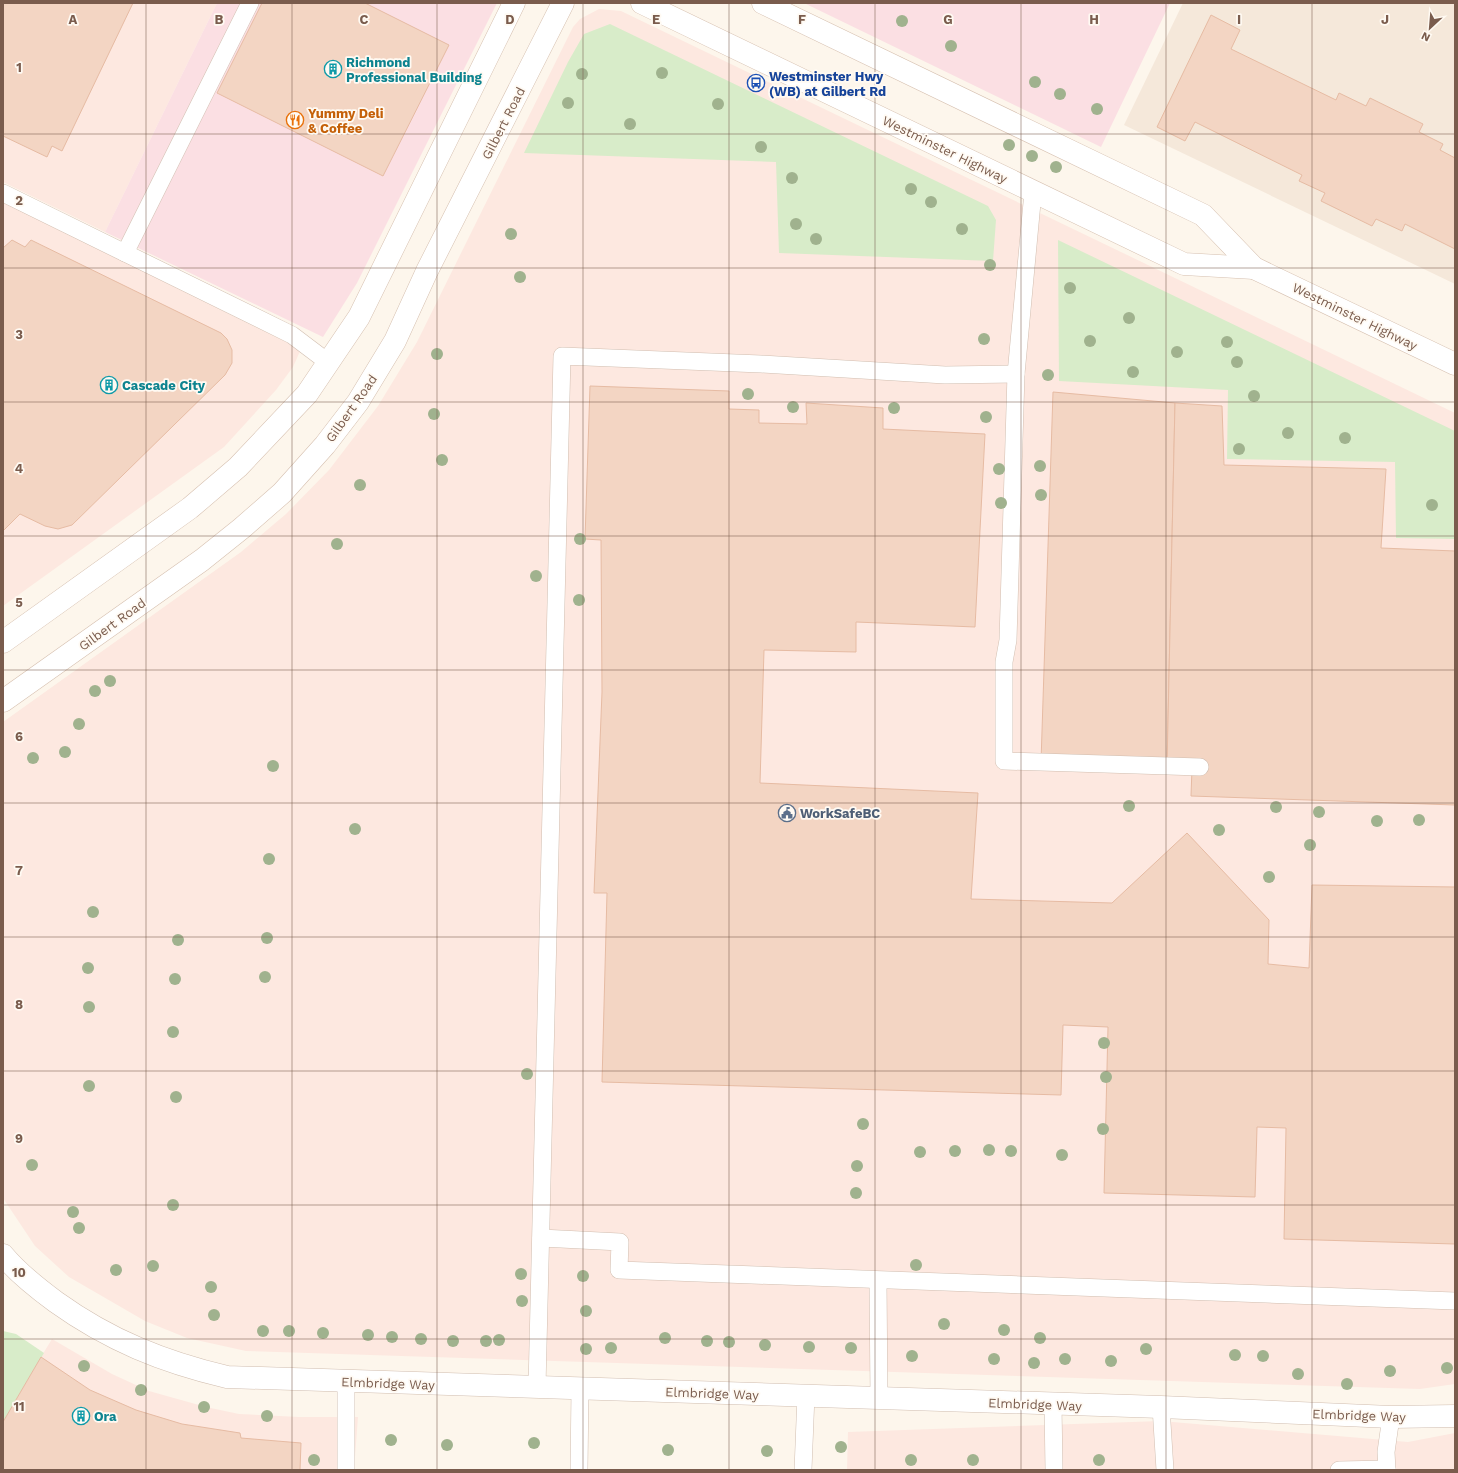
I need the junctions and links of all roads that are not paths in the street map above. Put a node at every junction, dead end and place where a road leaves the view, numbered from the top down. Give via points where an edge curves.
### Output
1 (250, 3) edge
2 (514, 3) edge
3 (563, 3) edge
4 (642, 3) edge
5 (763, 3) edge
6 (1033, 192) junction
7 (3, 193) edge
8 (125, 253) junction
9 (1254, 268) junction
10 (329, 363) junction
11 (1455, 364) edge
12 (1016, 374) junction
13 (3, 642) edge
14 (3, 701) edge
15 (1200, 767) dead end
16 (541, 1238) junction
17 (4, 1259) edge
18 (878, 1281) junction
19 (1455, 1301) edge
20 (346, 1382) junction
21 (537, 1387) junction
22 (580, 1389) junction
23 (806, 1396) junction
24 (879, 1399) junction
25 (1053, 1404) junction
26 (1161, 1407) junction
27 (1455, 1416) edge
28 (1391, 1417) junction
29 (346, 1470) edge
30 (579, 1470) edge
31 (803, 1470) edge
32 (1054, 1470) edge
33 (1165, 1470) edge
34 (1339, 1470) edge
35 (1387, 1470) edge

1 - 8 lane
2 - 10 main road via 359,317
3 - 14 main road, Gilbert Road via 395,341 358,402 325,445 282,493 202,560
4 - 6 main road, Westminster Highway
5 - 9 main road, Westminster Highway via 1203,215
6 - 9 main road, Westminster Highway via 1184,264
6 - 12 lane
7 - 8 lane
8 - 10 lane via 292,335
9 - 11 main road, Westminster Highway
10 - 13 main road via 307,394 238,467 190,508
12 - 15 lane via 1008,640 1004,662 1004,761
12 - 16 lane via 945,375 562,356
16 - 18 lane via 620,1242 619,1270
16 - 21 lane
17 - 20 main road, Elmbridge Way via 35,1287 70,1312 130,1346 164,1360 227,1377
18 - 19 lane
18 - 24 lane
20 - 21 main road, Elmbridge Way
20 - 29 lane
21 - 22 main road, Elmbridge Way
22 - 23 main road, Elmbridge Way
22 - 30 lane
23 - 24 main road, Elmbridge Way
23 - 31 lane
24 - 25 main road, Elmbridge Way
25 - 26 main road, Elmbridge Way
25 - 32 lane
26 - 28 main road, Elmbridge Way
26 - 33 lane
27 - 28 main road, Elmbridge Way
28 - 35 lane via 1386,1452
34 - 35 lane

